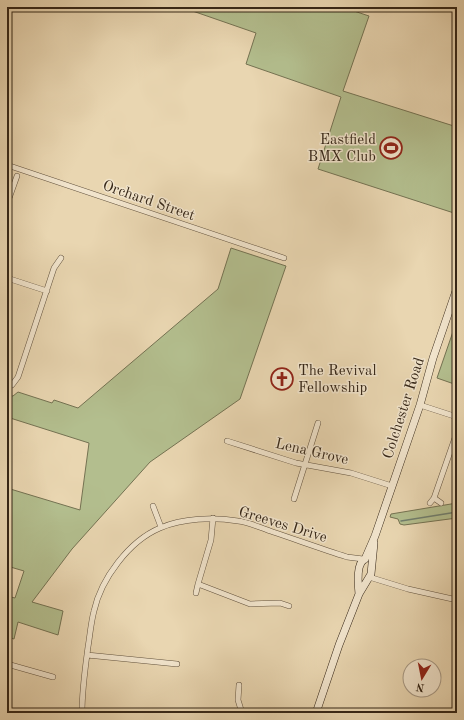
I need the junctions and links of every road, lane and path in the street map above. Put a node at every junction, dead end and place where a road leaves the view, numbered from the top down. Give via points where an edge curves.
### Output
1 (7, 165) edge
2 (17, 176) dead end
3 (7, 204) edge
4 (61, 258) dead end
5 (284, 258) dead end
6 (7, 278) edge
7 (457, 288) edge
8 (47, 291) junction
9 (12, 386) dead end
10 (420, 405) junction
11 (457, 417) edge
12 (318, 423) dead end
13 (457, 432) edge
14 (227, 441) dead end
15 (304, 465) junction
16 (392, 486) junction
17 (434, 498) junction
18 (294, 499) dead end
19 (441, 502) dead end
20 (430, 503) dead end
21 (153, 506) dead end
22 (213, 518) junction
23 (161, 527) junction
24 (347, 557) junction
25 (367, 560) junction
26 (359, 569) junction
27 (370, 575) junction
28 (198, 584) junction
29 (196, 592) dead end
30 (358, 594) junction
31 (457, 600) edge
32 (289, 606) dead end
33 (87, 655) junction
34 (7, 664) edge
35 (177, 664) dead end
36 (52, 677) dead end
37 (238, 685) dead end
38 (82, 713) edge
39 (242, 713) edge
40 (316, 713) edge

1 - 5 street, Orchard Street
2 - 3 street
4 - 8 street via 54,268
6 - 8 street
7 - 10 main road, Colchester Road
8 - 9 street via 18,377
10 - 11 street
10 - 16 main road, Colchester Road
12 - 15 street
13 - 17 street
14 - 15 street, Lena Grove
15 - 16 street, Lena Grove via 351,473
15 - 18 street
16 - 25 main road, Colchester Road
17 - 19 street
17 - 20 street
21 - 23 street
22 - 23 street, Greeves Drive
22 - 24 street, Greeves Drive via 240,521
22 - 28 street via 211,540
23 - 33 street, Greeves Drive via 133,547 107,578 94,610
24 - 25 street, Greeves Drive
24 - 26 street, Greeves Drive
25 - 26 main road, Colchester Road
25 - 27 main road
26 - 27 main road via 363,577
26 - 30 main road
27 - 30 main road
27 - 31 street via 408,589
28 - 29 street
28 - 32 street via 250,604 280,603
30 - 40 main road
33 - 35 street
33 - 38 street, Greeves Drive via 82,687
34 - 36 street
37 - 39 street via 238,700

